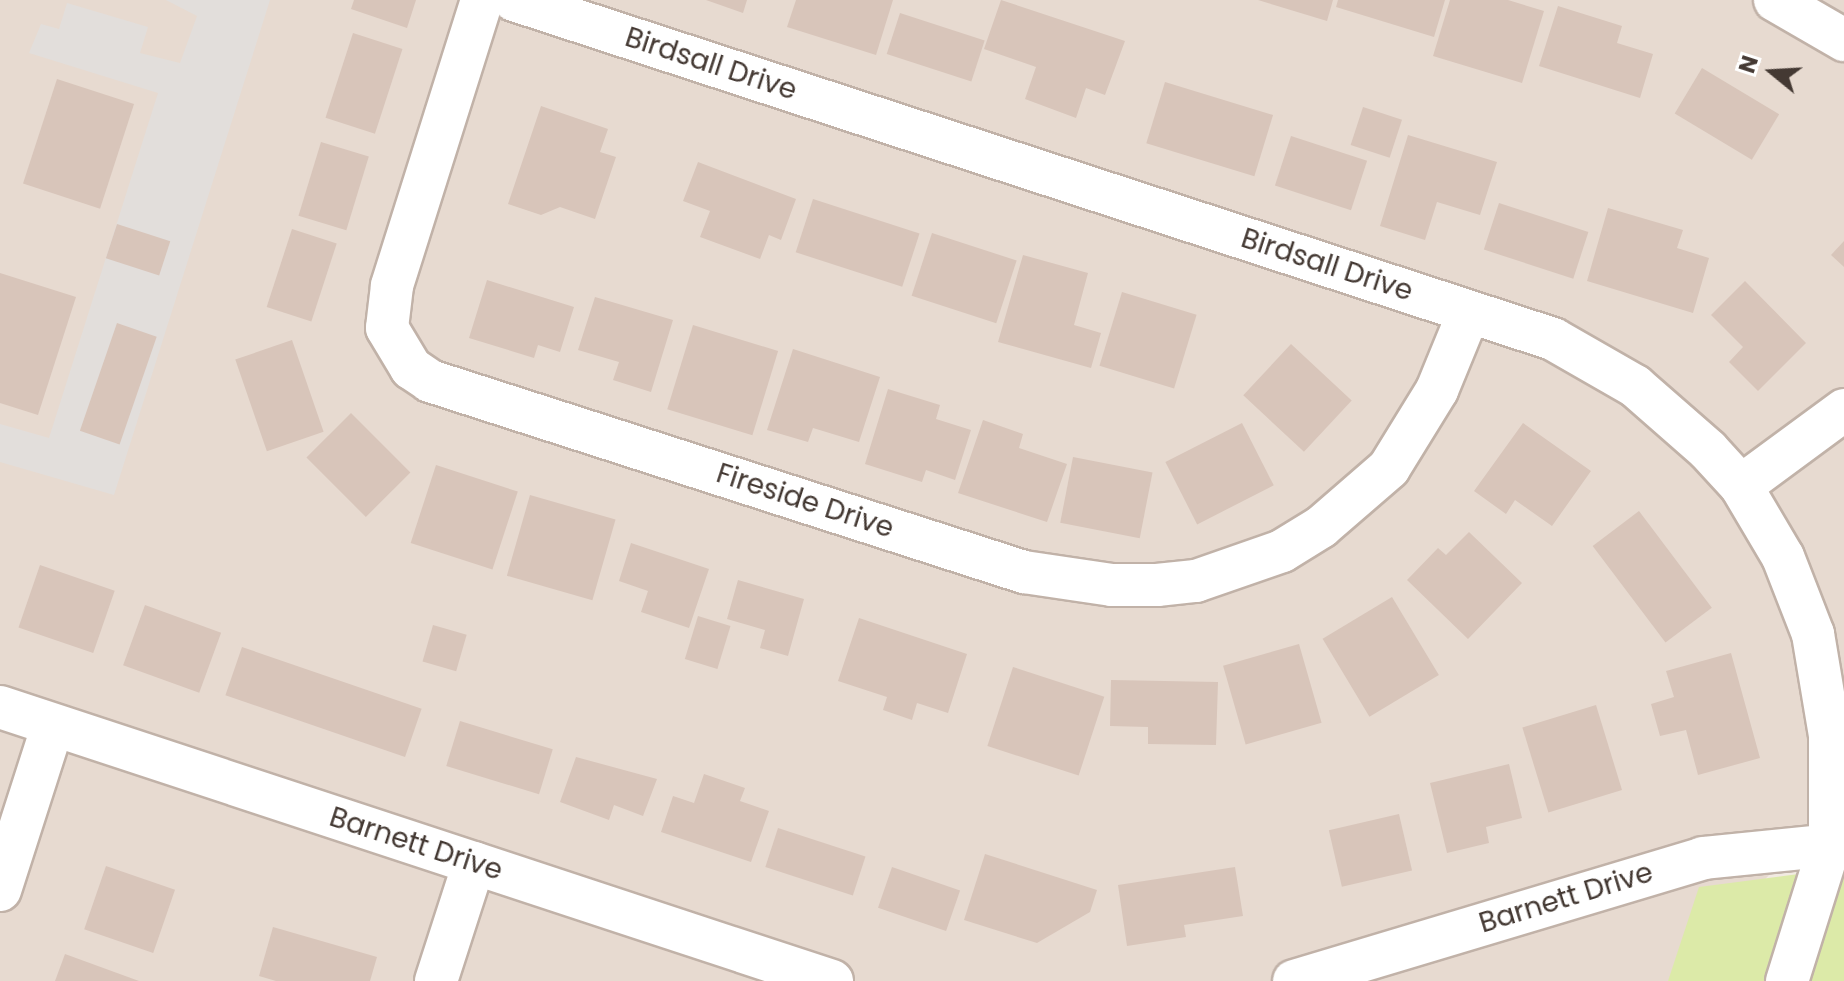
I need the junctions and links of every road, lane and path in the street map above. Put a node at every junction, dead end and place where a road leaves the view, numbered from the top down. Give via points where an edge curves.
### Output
1 (482, 0) edge
2 (514, 0) edge
3 (1775, 0) edge
4 (1844, 40) edge
5 (1469, 312) junction
6 (1844, 410) edge
7 (1741, 486) junction
8 (0, 707) edge
9 (53, 725) junction
10 (1837, 844) edge
11 (474, 863) junction
12 (0, 890) edge
13 (436, 981) edge
14 (832, 981) edge
15 (1294, 981) edge
16 (1787, 981) edge

1 - 5 street, Fireside Drive via 392,286 387,328 411,368 430,381 1024,572 1112,585 1157,585 1196,581 1282,551 1321,527 1389,468 1437,390
2 - 5 street, Birdsall Drive
3 - 4 street
5 - 7 street, Birdsall Drive via 1553,339 1635,386
6 - 7 street
7 - 10 street, Birdsall Drive via 1783,557 1813,634 1830,736
8 - 9 street, Barnett Drive
9 - 11 street, Barnett Drive
9 - 12 street
10 - 15 street, Barnett Drive via 1703,858
10 - 16 street, Birdsall Drive
11 - 13 street
11 - 14 street, Barnett Drive

